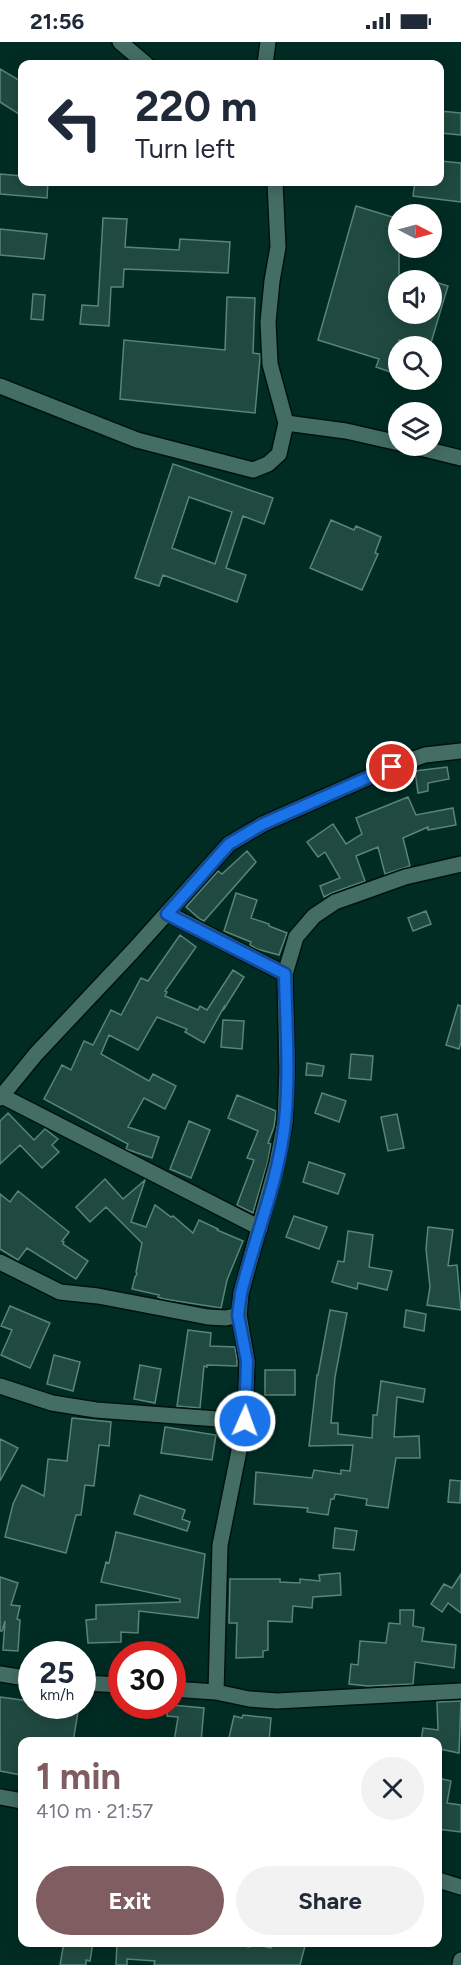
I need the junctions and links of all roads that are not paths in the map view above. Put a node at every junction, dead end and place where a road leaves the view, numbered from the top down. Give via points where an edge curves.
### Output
1 (120, 42) edge
2 (268, 42) edge
3 (141, 60) edge
4 (266, 60) edge
5 (275, 186) edge
6 (0, 386) edge
7 (286, 423) junction
8 (388, 440) edge
9 (442, 453) edge
10 (461, 458) edge
11 (461, 751) edge
12 (461, 864) edge
13 (167, 914) junction
14 (285, 974) junction
15 (1, 1097) edge
16 (260, 1228) junction
17 (0, 1262) edge
18 (238, 1315) junction
19 (0, 1386) edge
20 (245, 1421) junction
21 (0, 1674) edge
22 (18, 1677) edge
23 (186, 1690) edge
24 (461, 1691) edge
25 (216, 1692) junction
26 (0, 1797) edge
27 (18, 1800) edge
28 (442, 1881) edge
29 (461, 1887) edge
30 (461, 1960) edge
31 (460, 1965) edge

1 - 3 street
2 - 4 street
5 - 7 street via 278,247 268,322 270,364
6 - 7 street via 137,440 253,470 279,454
7 - 8 street
9 - 10 street
11 - 13 street via 425,756 392,767 263,824 229,844
12 - 14 street via 405,877 335,902 314,916 296,937
13 - 14 street
13 - 15 street
14 - 16 street via 285,1122
15 - 16 street
16 - 18 street via 245,1275
17 - 18 street via 60,1292 208,1317
18 - 20 street via 247,1361
19 - 20 street via 52,1403 96,1410
20 - 25 street via 220,1545
21 - 22 street
23 - 25 street
24 - 25 street via 277,1701
26 - 27 street
28 - 29 street
30 - 31 street

